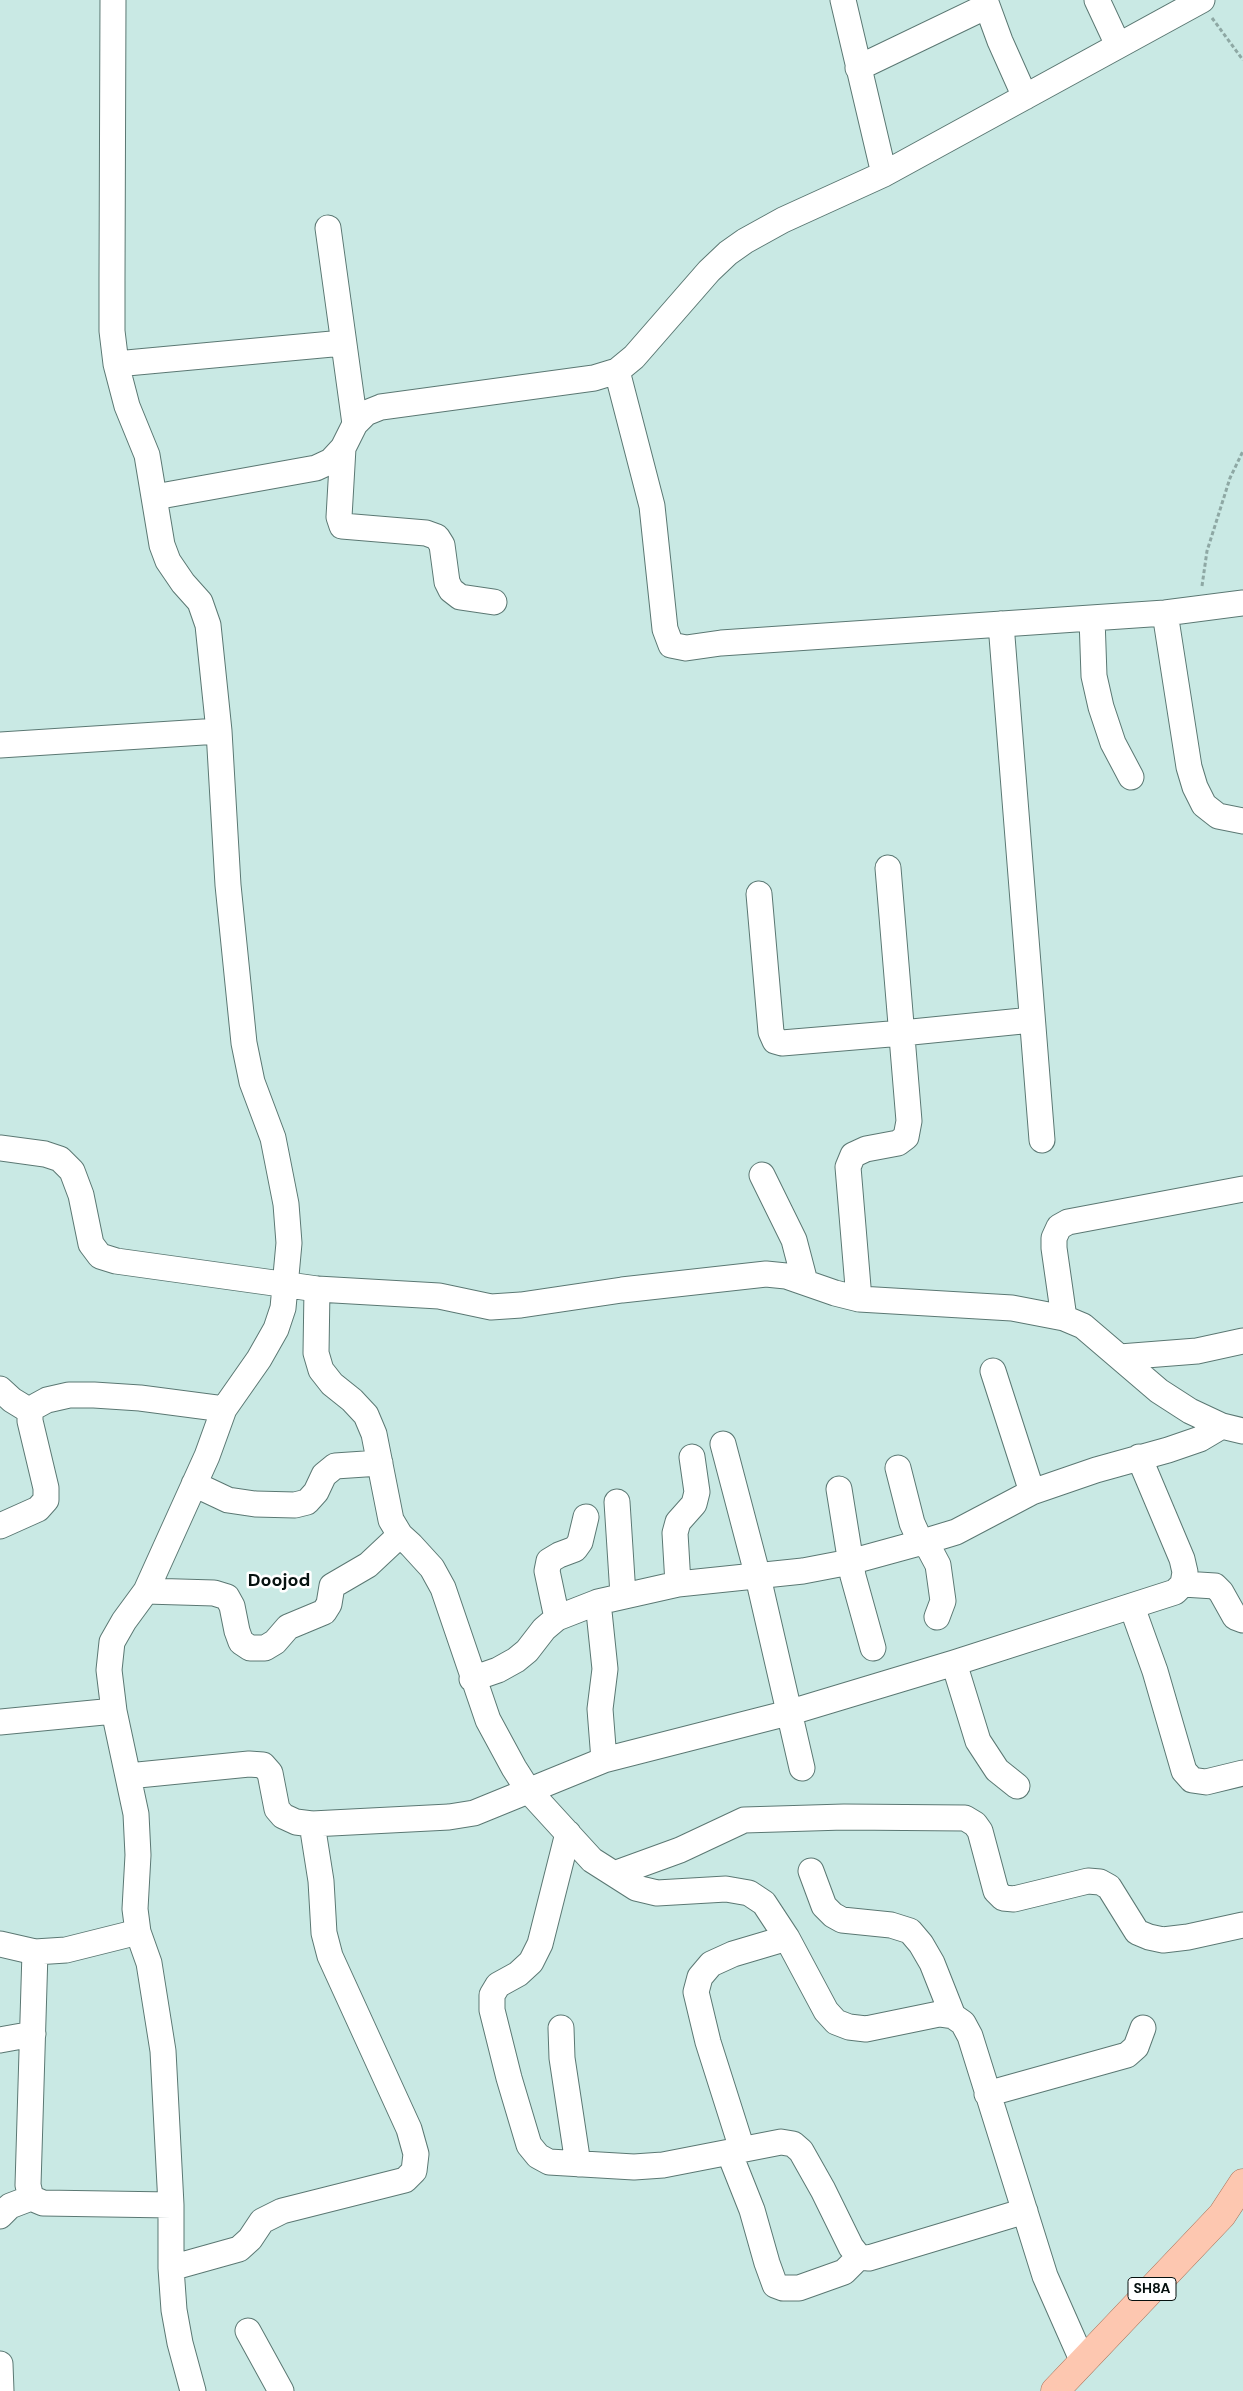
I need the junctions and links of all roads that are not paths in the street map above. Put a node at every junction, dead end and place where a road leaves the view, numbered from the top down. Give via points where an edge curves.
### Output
1 (113, 0) edge
2 (843, 0) edge
3 (1097, 0) edge
4 (1201, 0) edge
5 (986, 3) edge
6 (1118, 45) junction
7 (858, 68) junction
8 (1025, 97) junction
9 (884, 174) junction
10 (328, 228) dead end
11 (342, 343) junction
12 (116, 364) junction
13 (617, 371) junction
14 (355, 424) junction
15 (343, 448) junction
16 (155, 497) junction
17 (494, 602) dead end
18 (1243, 603) edge
19 (1165, 613) junction
20 (1092, 618) junction
21 (1001, 624) junction
22 (219, 731) junction
23 (0, 745) edge
24 (1131, 777) dead end
25 (1243, 821) edge
26 (888, 868) dead end
27 (759, 894) dead end
28 (1032, 1020) junction
29 (902, 1033) junction
30 (1042, 1140) dead end
31 (0, 1148) edge
32 (762, 1176) dead end
33 (1243, 1189) edge
34 (805, 1282) junction
35 (286, 1286) junction
36 (317, 1289) junction
37 (859, 1299) junction
38 (1064, 1318) junction
39 (1243, 1342) edge
40 (1120, 1357) junction
41 (993, 1371) dead end
42 (0, 1389) edge
43 (224, 1409) junction
44 (30, 1411) junction
45 (1233, 1428) edge
46 (723, 1444) dead end
47 (692, 1457) dead end
48 (1140, 1457) junction
49 (380, 1463) junction
50 (898, 1468) dead end
51 (194, 1484) junction
52 (839, 1489) dead end
53 (1032, 1492) junction
54 (617, 1502) dead end
55 (586, 1517) dead end
56 (0, 1526) edge
57 (400, 1535) junction
58 (923, 1542) junction
59 (850, 1562) junction
60 (758, 1577) junction
61 (678, 1584) junction
62 (1183, 1584) junction
63 (146, 1591) junction
64 (624, 1595) junction
65 (598, 1602) junction
66 (1132, 1607) junction
67 (937, 1617) dead end
68 (557, 1618) junction
69 (1243, 1620) edge
70 (872, 1648) dead end
71 (954, 1663) junction
72 (472, 1679) junction
73 (114, 1711) junction
74 (788, 1713) junction
75 (0, 1722) edge
76 (604, 1760) junction
77 (802, 1768) dead end
78 (1243, 1773) edge
79 (128, 1776) junction
80 (1017, 1786) dead end
81 (528, 1790) junction
82 (312, 1824) junction
83 (568, 1833) junction
84 (811, 1872) dead end
85 (614, 1874) junction
86 (1243, 1925) edge
87 (138, 1932) junction
88 (788, 1938) junction
89 (0, 1944) edge
90 (35, 1952) junction
91 (953, 2016) junction
92 (562, 2028) dead end
93 (1143, 2028) dead end
94 (33, 2034) junction
95 (0, 2040) edge
96 (987, 2094) junction
97 (736, 2150) junction
98 (578, 2164) junction
99 (1243, 2183) edge
100 (32, 2198) junction
101 (171, 2205) junction
102 (1024, 2211) junction
103 (0, 2216) edge
104 (859, 2256) junction
105 (171, 2268) junction
106 (248, 2331) dead end
107 (1083, 2362) junction
108 (0, 2364) edge
109 (1, 2391) edge
110 (193, 2391) edge
111 (281, 2391) edge
112 (1055, 2391) edge

1 - 12 street via 112,331
2 - 7 street
3 - 6 street
4 - 6 street
5 - 7 street
5 - 8 street
6 - 8 street
7 - 9 street
8 - 9 street
9 - 13 street via 783,220 728,253 634,357
10 - 11 street
11 - 12 street
11 - 14 street
12 - 16 street via 127,406 147,455
13 - 14 street via 594,378 381,407 366,413
13 - 21 street via 652,506 665,629 671,645 686,648
14 - 15 street
15 - 16 street via 330,462 316,468
15 - 17 street via 339,516 342,526 426,533 437,537 442,545 451,590 460,597
16 - 22 street via 162,545 168,561 200,602 208,625
18 - 19 street
19 - 20 street
19 - 25 street via 1189,768 1195,787 1204,805 1218,816
20 - 21 street
20 - 24 street via 1094,676 1113,743
21 - 28 street
22 - 23 street
22 - 35 street via 228,884 244,1043 252,1082 273,1138 286,1204 289,1243
26 - 29 street
27 - 29 street via 771,1032 775,1041
28 - 29 street
28 - 30 street
29 - 37 street via 909,1121 906,1137 898,1143 853,1155 848,1167
31 - 35 street via 45,1154 60,1159 72,1171 81,1194 91,1244 100,1256
32 - 34 street via 794,1240
33 - 38 street via 1068,1222 1059,1227 1054,1248
34 - 36 street via 766,1274 491,1307 439,1296
34 - 37 street
35 - 36 street
35 - 43 street via 276,1329
36 - 49 street via 316,1353 321,1370 366,1415
37 - 38 street via 972,1304
38 - 40 street via 1083,1326
39 - 40 street via 1197,1351
40 - 45 street via 1190,1411
41 - 53 street
42 - 44 street
43 - 44 street via 140,1398 70,1395 47,1400
43 - 51 street
44 - 56 street via 46,1500 38,1509
45 - 48 street
46 - 60 street
47 - 61 street via 697,1492 694,1504 678,1522 675,1533
48 - 53 street
48 - 62 street via 1182,1559
49 - 51 street via 335,1466 324,1475 307,1502 294,1505 228,1500
49 - 57 street via 391,1520
50 - 58 street via 912,1524
51 - 63 street
52 - 59 street
53 - 58 street via 956,1532
54 - 64 street
55 - 68 street via 575,1549 549,1561 547,1571
57 - 63 street via 368,1565 332,1586 324,1612 288,1628 265,1648 250,1648 241,1642 227,1597 214,1593
57 - 72 street via 432,1568 443,1588
58 - 59 street
58 - 67 street via 938,1565 943,1600
59 - 60 street
59 - 70 street
60 - 61 street
60 - 74 street
61 - 64 street
62 - 66 street via 1175,1592
62 - 69 street via 1215,1586 1235,1617
63 - 73 street via 112,1642 109,1670
64 - 65 street
65 - 68 street
65 - 76 street via 605,1670 600,1710
66 - 71 street
66 - 78 street via 1155,1671 1184,1771 1192,1780 1206,1782
68 - 72 street via 516,1660
71 - 74 street
71 - 80 street via 978,1741 997,1770
72 - 81 street via 488,1720
73 - 75 street
73 - 79 street
74 - 76 street
74 - 77 street
76 - 81 street
79 - 82 street via 263,1765 270,1773 277,1809 296,1822
79 - 87 street via 136,1814 135,1909
81 - 82 street via 474,1813
81 - 83 street
82 - 105 street via 322,1881 324,1933 330,1956 410,2129 416,2154 414,2171 405,2180 282,2211 262,2221 239,2249
83 - 85 street via 592,1860
83 - 98 street via 540,1944 531,1962 498,1985 492,1995 492,2010 529,2145 538,2156 549,2162
84 - 91 street via 824,1906 838,1918 891,1925 910,1931 932,1963
85 - 86 street via 680,1850 744,1820 965,1818 976,1824 980,1832 996,1890 1003,1898 1014,1899 1088,1881 1100,1882 1109,1887 1137,1932 1148,1937 1163,1940 1188,1937
85 - 88 street via 636,1888 657,1894 726,1889 749,1893 764,1903
87 - 90 street via 66,1950
87 - 101 street via 149,1963 163,2051
88 - 91 street via 826,2011 836,2022 866,2029 940,2014
88 - 97 street via 733,1954 712,1964 700,1977 696,1992
89 - 90 street
90 - 94 street
91 - 96 street via 963,2023 970,2036
92 - 98 street via 562,2058
93 - 96 street via 1136,2047 1128,2056
94 - 95 street
94 - 100 street via 28,2185
96 - 102 street
97 - 98 street via 663,2165
97 - 104 street via 781,2142 793,2144 801,2151 851,2247
97 - 104 street via 776,2285 799,2288 844,2272
99 - 107 main road, SH8A via 1222,2215
100 - 101 street via 43,2203
100 - 103 street via 10,2206
101 - 105 street
102 - 104 street via 883,2255
102 - 107 street via 1045,2276
105 - 110 street via 180,2344
106 - 111 street
107 - 112 main road, SH8A
108 - 109 street

